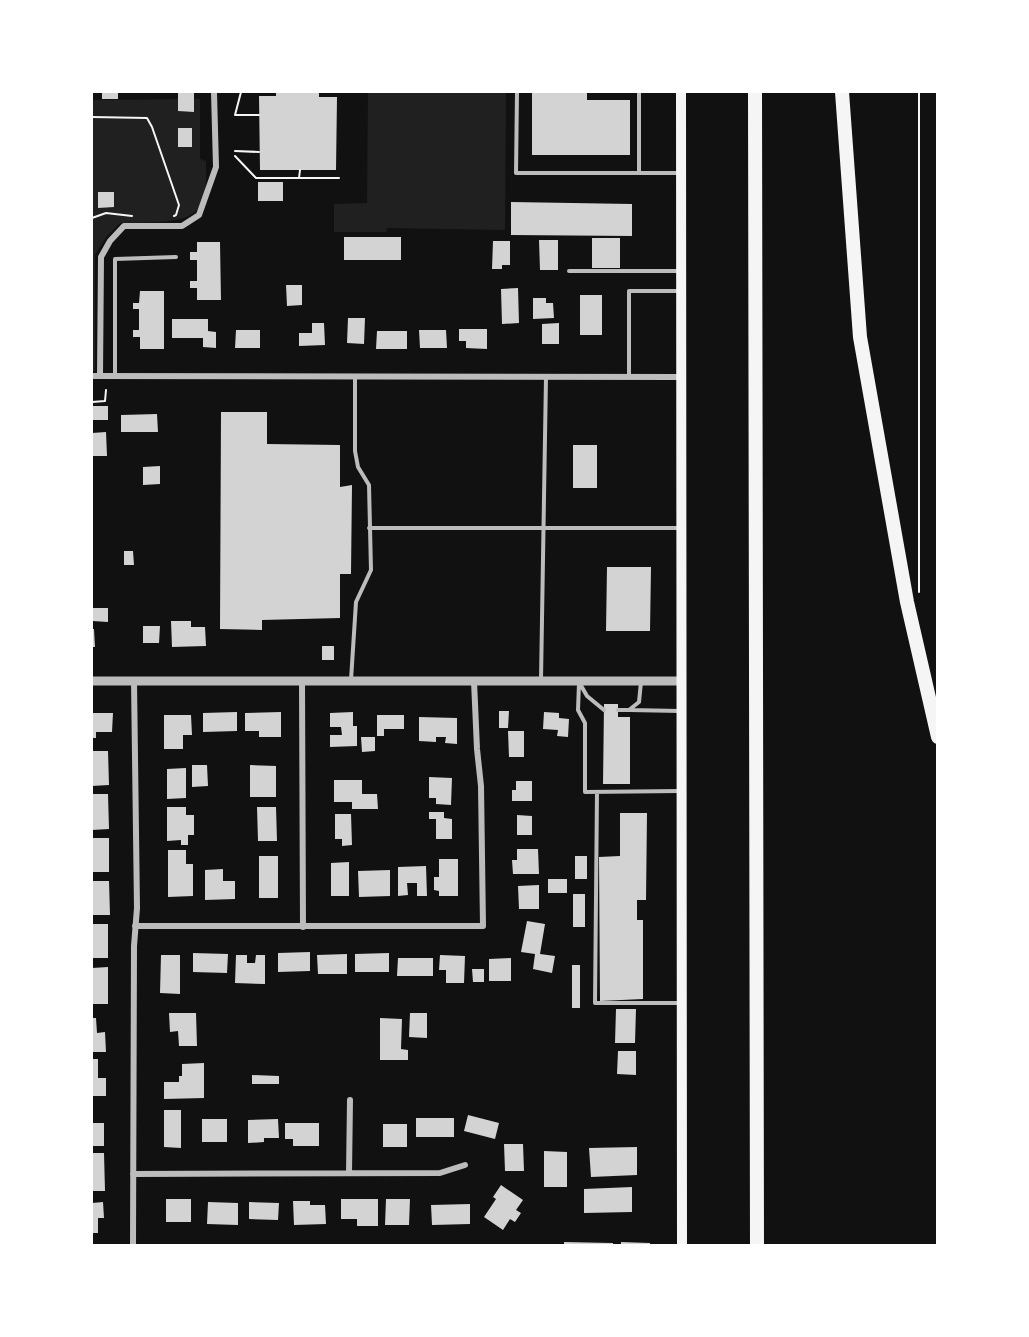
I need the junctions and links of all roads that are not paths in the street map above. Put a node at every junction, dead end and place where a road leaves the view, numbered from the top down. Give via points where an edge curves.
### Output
1 (214, 92) edge
2 (517, 92) edge
3 (639, 92) edge
4 (681, 92) edge
5 (755, 92) edge
6 (842, 92) edge
7 (639, 173) junction
8 (680, 173) junction
9 (176, 257) dead end
10 (569, 271) dead end
11 (680, 271) junction
12 (680, 291) junction
13 (92, 376) edge
14 (100, 376) junction
15 (115, 376) junction
16 (546, 376) junction
17 (629, 376) junction
18 (355, 377) junction
19 (680, 377) junction
20 (543, 527) junction
21 (369, 528) junction
22 (682, 528) junction
23 (92, 681) edge
24 (134, 681) junction
25 (302, 681) junction
26 (351, 681) junction
27 (474, 681) junction
28 (541, 681) junction
29 (579, 681) junction
30 (641, 681) junction
31 (681, 681) junction
32 (604, 710) dead end
33 (618, 710) dead end
34 (629, 710) junction
35 (681, 711) junction
36 (938, 737) edge
37 (680, 791) junction
38 (597, 792) junction
39 (135, 926) junction
40 (303, 927) junction
41 (682, 1003) junction
42 (351, 1100) dead end
43 (465, 1165) dead end
44 (349, 1173) junction
45 (133, 1174) junction
46 (133, 1245) edge
47 (682, 1245) edge
48 (757, 1245) edge

1 - 14 street via 216,167 199,215 182,226 124,226 101,256
2 - 7 lane via 516,173
3 - 7 lane
4 - 8 main road
5 - 48 highway
6 - 36 highway via 860,337 907,602
7 - 8 lane
8 - 11 main road
9 - 15 lane via 115,259
10 - 11 lane
11 - 12 main road
12 - 17 lane via 629,291
12 - 19 main road
13 - 14 street
14 - 15 street
15 - 18 street
16 - 17 street
16 - 18 street
16 - 20 lane
17 - 19 street
18 - 21 lane via 355,451 358,467 369,485
19 - 22 main road
20 - 21 lane
20 - 22 lane
20 - 28 lane
21 - 26 lane via 371,570 356,602
22 - 31 main road
23 - 24 street
24 - 25 street
24 - 39 street
25 - 26 street
25 - 40 street
26 - 27 street
27 - 28 street
27 - 40 street via 481,786 483,926
28 - 29 street
29 - 30 street
29 - 32 lane via 587,696
29 - 38 lane via 578,710 585,723 585,792
30 - 31 street
30 - 34 lane via 639,702
31 - 35 main road
33 - 34 lane
34 - 35 lane
35 - 37 main road
37 - 38 lane
37 - 41 main road
38 - 41 lane via 595,1003
39 - 40 street
39 - 45 street
41 - 47 main road
42 - 44 street
43 - 44 street via 440,1173
44 - 45 street
45 - 46 street

